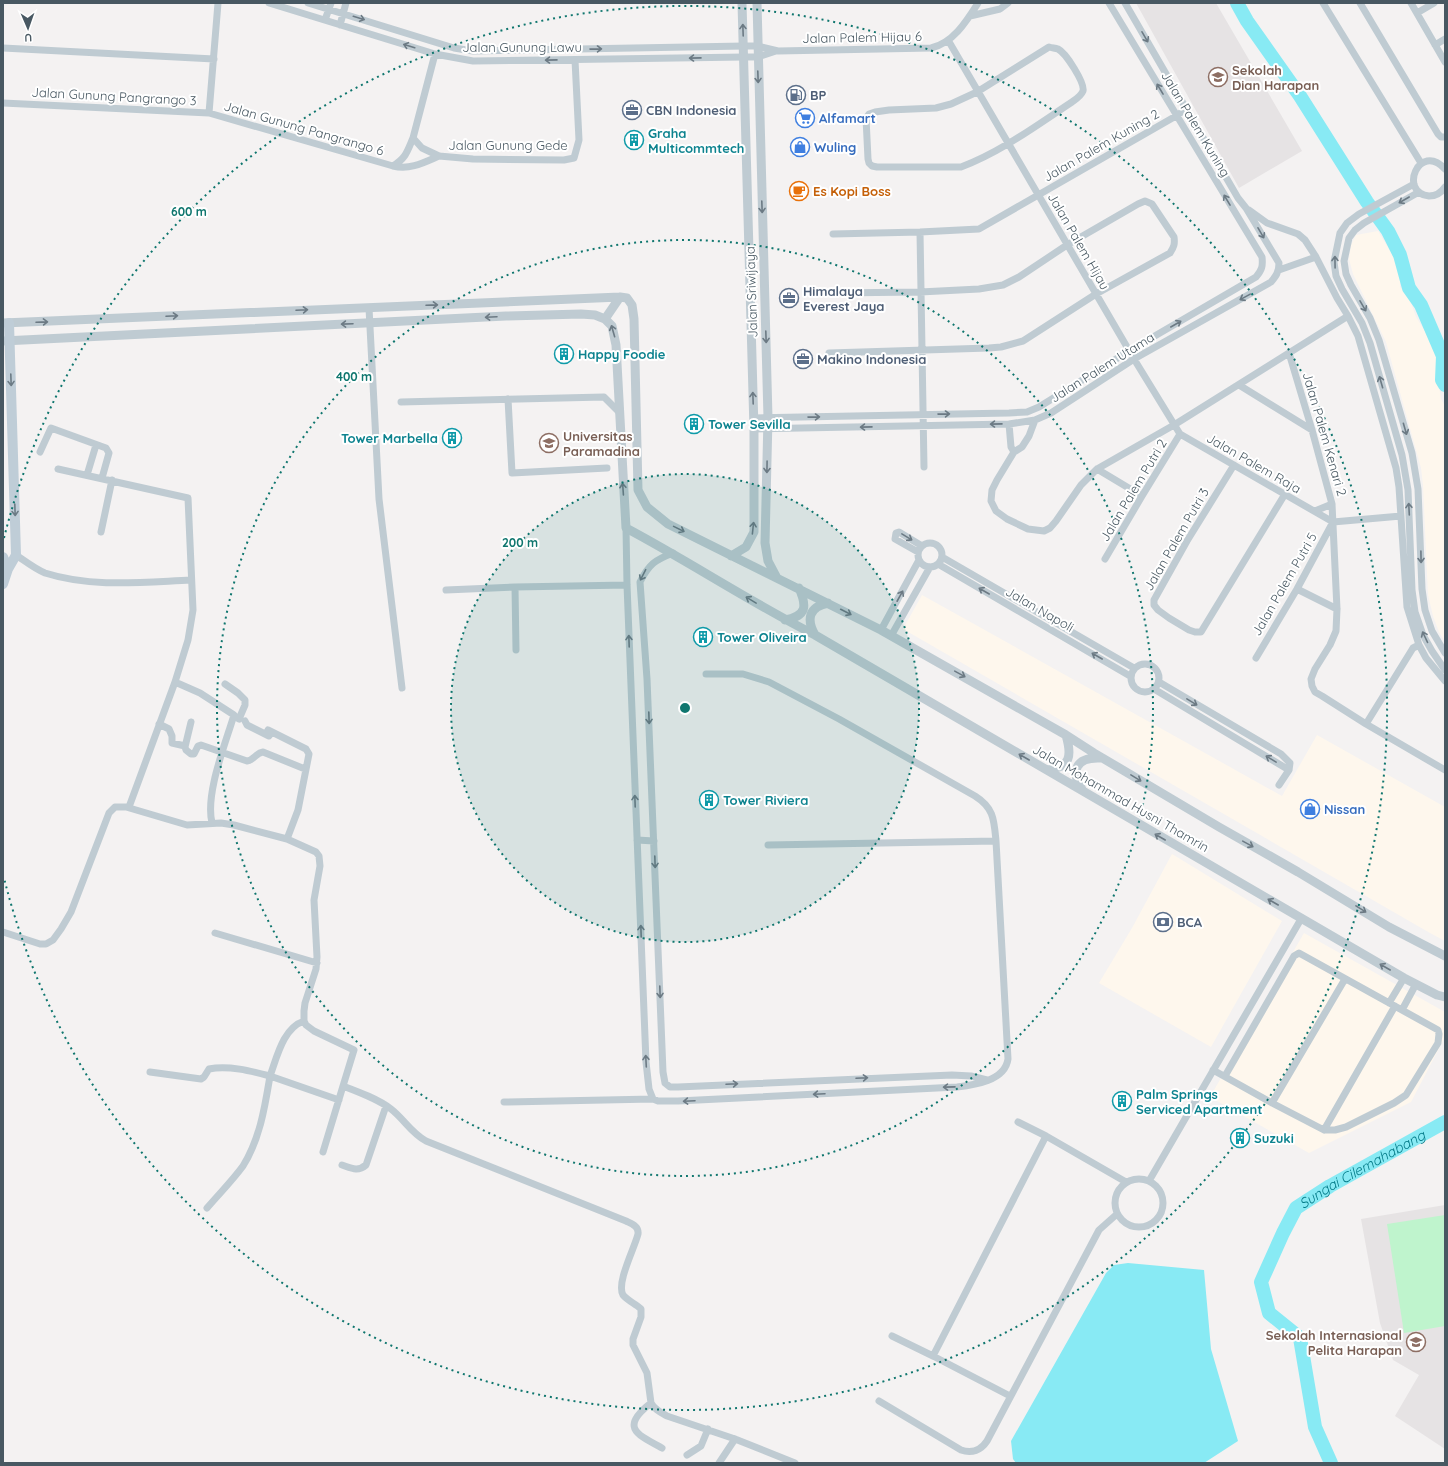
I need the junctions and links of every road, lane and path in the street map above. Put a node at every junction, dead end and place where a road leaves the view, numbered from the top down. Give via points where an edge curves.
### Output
1 (218, 3) edge
2 (269, 3) edge
3 (308, 3) edge
4 (346, 3) edge
5 (742, 3) edge
6 (757, 3) edge
7 (978, 3) edge
8 (1008, 3) edge
9 (1109, 3) edge
10 (1125, 3) edge
11 (1323, 3) edge
12 (1411, 3) edge
13 (1434, 3) edge
14 (1362, 4) edge
15 (330, 6) edge
16 (343, 13) junction
17 (1417, 13) junction
18 (970, 16) junction
19 (325, 20) junction
20 (340, 25) junction
21 (1445, 39) edge
22 (948, 40) junction
23 (1435, 45) junction
24 (744, 46) junction
25 (757, 46) junction
26 (3, 48) edge
27 (776, 51) junction
28 (435, 54) junction
29 (744, 57) junction
30 (758, 57) junction
31 (214, 59) junction
32 (575, 60) junction
33 (1445, 62) edge
34 (977, 92) junction
35 (3, 103) edge
36 (1186, 109) junction
37 (209, 113) junction
38 (1176, 116) junction
39 (1445, 137) edge
40 (413, 138) junction
41 (1007, 143) junction
42 (439, 156) junction
43 (1421, 163) junction
44 (392, 166) junction
45 (1445, 169) edge
46 (1414, 184) junction
47 (1445, 187) edge
48 (1419, 192) junction
49 (1038, 196) junction
50 (1246, 208) junction
51 (920, 232) junction
52 (833, 234) dead end
53 (1067, 245) junction
54 (1262, 257) joint
55 (1316, 257) junction
56 (1278, 272) junction
57 (920, 292) junction
58 (832, 293) dead end
59 (1096, 294) junction
60 (620, 297) junction
61 (369, 308) junction
62 (1348, 316) junction
63 (605, 319) junction
64 (6, 323) edge
65 (369, 323) junction
66 (6, 341) edge
67 (922, 350) junction
68 (1129, 351) junction
69 (828, 353) dead end
70 (1289, 353) junction
71 (1134, 359) junction
72 (1239, 385) junction
73 (508, 399) junction
74 (401, 402) dead end
75 (619, 412) junction
76 (923, 414) junction
77 (754, 418) junction
78 (772, 418) junction
79 (1035, 420) junction
80 (1009, 424) junction
81 (923, 425) junction
82 (1174, 425) junction
83 (754, 429) junction
84 (772, 429) junction
85 (1312, 430) junction
86 (1180, 434) junction
87 (96, 445) junction
88 (40, 452) dead end
89 (1014, 452) junction
90 (1234, 465) junction
91 (924, 467) dead end
92 (607, 468) dead end
93 (58, 469) dead end
94 (1097, 469) junction
95 (87, 475) junction
96 (102, 478) junction
97 (112, 480) junction
98 (1285, 494) junction
99 (1142, 496) junction
100 (1332, 504) junction
101 (1315, 511) junction
102 (1401, 516) junction
103 (1333, 522) junction
104 (626, 528) junction
105 (101, 532) dead end
106 (922, 546) junction
107 (918, 552) junction
108 (673, 553) junction
109 (16, 555) junction
110 (731, 556) junction
111 (3, 557) edge
112 (942, 557) junction
113 (1106, 559) dead end
114 (919, 560) junction
115 (938, 564) junction
116 (930, 567) junction
117 (8, 569) junction
118 (777, 578) junction
119 (191, 580) junction
120 (4, 581) edge
121 (627, 585) junction
122 (515, 587) junction
123 (799, 588) junction
124 (1297, 589) junction
125 (446, 590) dead end
126 (828, 603) junction
127 (1337, 609) junction
128 (785, 620) junction
129 (881, 630) junction
130 (815, 635) junction
131 (891, 636) junction
132 (1420, 645) junction
133 (516, 650) dead end
134 (1445, 653) edge
135 (1256, 658) dead end
136 (1134, 668) junction
137 (1445, 670) edge
138 (706, 674) dead end
139 (1130, 676) junction
140 (1445, 681) edge
141 (175, 682) junction
142 (1159, 682) junction
143 (225, 684) dead end
144 (402, 688) dead end
145 (1154, 689) junction
146 (242, 719) junction
147 (191, 722) dead end
148 (159, 724) junction
149 (1366, 724) junction
150 (1066, 735) junction
151 (185, 746) junction
152 (223, 754) junction
153 (1103, 758) junction
154 (305, 769) junction
155 (1047, 770) junction
156 (1289, 770) junction
157 (1445, 770) edge
158 (1279, 785) dead end
159 (1084, 792) junction
160 (129, 807) junction
161 (212, 824) junction
162 (287, 839) junction
163 (637, 840) junction
164 (654, 840) junction
165 (996, 841) junction
166 (768, 845) dead end
167 (1301, 919) junction
168 (3, 932) edge
169 (215, 933) dead end
170 (1445, 956) edge
171 (317, 963) junction
172 (1404, 978) junction
173 (1345, 979) junction
174 (1416, 984) junction
175 (1445, 997) edge
176 (1395, 1007) junction
177 (304, 1021) junction
178 (1213, 1070) junction
179 (150, 1072) dead end
180 (270, 1076) junction
181 (1225, 1076) junction
182 (987, 1080) junction
183 (343, 1086) junction
184 (653, 1098) junction
185 (339, 1100) junction
186 (504, 1102) dead end
187 (1272, 1103) junction
188 (386, 1106) junction
189 (1018, 1122) dead end
190 (1324, 1130) junction
191 (1046, 1136) junction
192 (323, 1152) dead end
193 (342, 1165) dead end
194 (1150, 1181) junction
195 (1126, 1182) junction
196 (207, 1208) dead end
197 (1117, 1214) junction
198 (892, 1336) dead end
199 (933, 1356) junction
200 (1010, 1396) junction
201 (879, 1401) dead end
202 (652, 1403) junction
203 (708, 1429) junction
204 (735, 1439) junction
205 (662, 1448) dead end
206 (687, 1455) dead end
207 (719, 1463) edge
208 (795, 1463) edge

1 - 31 street, Jalan Gunung Pangrango 3
2 - 19 street, Jalan Gunung Lawu
3 - 15 street, Jalan Gunung Lawu
4 - 16 street
24 -> 5 street, Jalan Sriwijaya
6 - 25 street, Jalan Sriwijaya
7 - 18 street, Jalan Palem Hijau 6
8 - 18 street via 1000,9
38 -> 9 street, Jalan Palem Kuning
10 -> 36 street, Jalan Palem Kuning
11 - 43 street
12 - 17 street
13 - 17 street
14 - 39 street via 1438,134
15 - 16 street, Jalan Gunung Lawu
15 - 19 street
16 - 20 street
16 -> 24 street, Jalan Gunung Lawu via 454,48 473,51
17 - 23 street
18 - 22 street, Jalan Palem Hijau 6 via 960,30
19 - 20 street, Jalan Gunung Lawu
28 -> 20 street, Jalan Gunung Lawu
21 - 23 street
22 - 27 street, Jalan Palem Hijau 6 via 931,48
22 - 34 street, Jalan Palem Hijau
23 - 33 street
24 - 25 street, Jalan Gunung Lawu
24 - 29 street, Jalan Sriwijaya
25 - 27 street, Jalan Gunung Lawu
25 - 30 street, Jalan Sriwijaya
26 - 31 street
27 - 30 street, Jalan Gunung Lawu
32 -> 28 street, Jalan Gunung Lawu via 473,61
28 - 40 street
29 - 30 street, Jalan Gunung Lawu
29 -> 32 street, Jalan Gunung Lawu
77 -> 29 street, Jalan Sriwijaya
30 -> 78 street, Jalan Sriwijaya
31 - 37 street, Jalan Gunung Pangrango 3
32 - 42 street, Jalan Gunung Gede via 579,140 574,158 474,159
34 - 41 street, Jalan Palem Hijau
34 - 41 street via 1049,47 1059,50 1066,56 1082,84 1083,91 1079,97
34 - 41 street via 936,108 889,110 869,114 866,118 869,163 877,167 961,167
35 - 37 street, Jalan Gunung Pangrango 3
36 - 38 street, Jalan Palem Kuning 2
36 - 50 street, Jalan Palem Kuning
37 - 44 street, Jalan Gunung Pangrango 6
38 - 49 street, Jalan Palem Kuning 2
54 -> 38 street, Jalan Palem Kuning
40 - 42 street via 422,148
40 - 44 street via 405,156
41 - 49 street, Jalan Palem Hijau
42 - 44 street, Jalan Gunung Pangrango 6 via 413,166
43 - 45 street via 1435,161
43 - 46 street via 1414,172
46 - 48 street
137 -> 46 street via 1423,635 1415,612 1408,490 1402,455 1370,343 1336,276 1334,262 1340,233 1347,223
47 - 48 street via 1438,194 1431,196
48 -> 134 street via 1355,230 1349,238 1344,262 1346,274 1379,340 1412,453 1418,489 1425,610 1432,631
49 - 51 street, Jalan Palem Kuning 2 via 979,229
49 - 53 street, Jalan Palem Hijau
50 - 55 street, Jalan Palem Kuning via 1266,223 1298,234
50 -> 56 street, Jalan Palem Kuning via 1279,263
51 - 52 street, Jalan Palem Kuning 2
51 - 57 street
53 - 57 street via 1019,277 1003,284 979,289
53 - 59 street, Jalan Palem Hijau
53 - 59 street via 1144,201 1152,204 1174,237 1174,248 1170,252
68 -> 54 street, Jalan Palem Utama via 1256,277 1262,271
55 - 56 street, Jalan Palem Utama
55 - 62 street, Jalan Palem Kuning
56 -> 71 street, Jalan Palem Utama via 1271,282
57 - 58 street
57 - 67 street
59 - 67 street via 1030,337 1012,345
59 - 68 street, Jalan Palem Hijau
61 -> 60 street
60 - 63 street
60 -> 110 street, Jalan Mohammad Husni Thamrin via 630,300 634,312 638,490 647,507 668,524
64 -> 61 street
61 - 65 street
62 - 70 street
62 - 102 street, Jalan Palem Kuning via 1358,336 1392,452 1399,487
63 -> 65 street via 581,314
75 -> 63 street via 616,345 612,326
64 - 66 main road
65 -> 66 street
65 - 144 street via 379,499
66 -> 109 main road
67 - 69 street
67 - 76 street
68 - 71 street, Jalan Palem Hijau
76 -> 68 street, Jalan Palem Utama via 1009,413 1030,410 1039,407
70 - 72 street
70 - 85 street, Jalan Palem Kenari 2
71 - 79 street, Jalan Palem Utama via 1059,408
71 - 82 street, Jalan Palem Raja
72 - 82 street
72 - 85 street
73 - 74 street
73 - 75 street via 604,397
73 - 92 street via 512,473
104 -> 75 street
78 -> 76 street, Jalan Palem Utama
76 - 81 street
77 - 78 street, Jalan Palem Utama
77 - 83 street, Jalan Sriwijaya
78 - 84 street, Jalan Sriwijaya
79 - 80 street, Jalan Palem Utama
79 - 89 street via 1029,436
80 -> 81 street, Jalan Palem Utama
80 - 89 street via 1011,447
81 -> 84 street, Jalan Palem Utama
81 - 91 street
82 - 86 street, Jalan Palem Raja
82 - 94 street
83 - 84 street, Jalan Palem Utama
110 -> 83 street, Jalan Sriwijaya via 746,547 754,532
84 -> 118 street, Jalan Sriwijaya via 766,543 768,561
85 - 100 street, Jalan Palem Kenari 2
86 - 90 street, Jalan Palem Raja
86 - 99 street, Jalan Palem Putri 2
87 - 88 street via 51,428
87 - 95 street
87 - 96 street via 106,448 109,453
89 - 94 street via 992,490 991,501 996,511 1028,529 1044,531 1050,528 1081,485
90 - 98 street, Jalan Palem Raja
90 - 98 street, Jalan Palem Putri 3 via 1155,596 1154,604 1158,610 1189,630 1200,632
93 - 95 street
94 - 99 street
95 - 96 street
96 - 97 street
97 - 105 street
97 - 119 street via 188,498
98 - 101 street, Jalan Palem Raja
99 - 113 street, Jalan Palem Putri 2
100 - 101 street
100 - 103 street, Jalan Palem Kenari 2
101 - 103 street, Jalan Palem Raja
102 - 103 street
102 - 132 street, Jalan Palem Kuning via 1405,597
103 - 124 street, Jalan Palem Putri 5
103 - 127 street, Jalan Palem Kenari 2
104 - 108 street, Jalan Mohammad Husni Thamrin
104 - 121 street
106 - 107 street
107 -> 106 street, Jalan Napoli via 895,539 896,533 899,532
106 - 112 street, Jalan Napoli via 929,543 937,545 941,549
107 - 114 street
128 -> 108 street, Jalan Mohammad Husni Thamrin
108 -> 164 street via 656,560 646,568 640,582
109 - 117 main road
109 - 119 street via 44,572 82,581 119,583
110 - 118 street, Jalan Mohammad Husni Thamrin
111 - 117 main road
112 - 115 street
112 - 136 street, Jalan Napoli
114 - 116 street
129 -> 114 street
115 - 116 street
139 -> 115 street, Jalan Napoli
116 - 131 street
117 - 120 main road
118 - 123 street, Jalan Mohammad Husni Thamrin
119 - 141 street via 192,624
121 - 122 street
163 -> 121 street
122 - 125 street
122 - 133 street
123 - 126 street, Jalan Mohammad Husni Thamrin
123 - 128 street via 805,606 803,611 798,616
124 - 127 street
124 - 135 street, Jalan Palem Putri 5
126 -> 129 street, Jalan Mohammad Husni Thamrin
126 - 130 street via 817,606 810,616
127 - 149 street, Jalan Palem Kenari 2 via 1336,631 1311,678 1312,686 1315,692
128 - 130 street, Jalan Mohammad Husni Thamrin
129 - 131 street, Jalan Mohammad Husni Thamrin
155 -> 130 street, Jalan Mohammad Husni Thamrin
131 -> 150 street, Jalan Mohammad Husni Thamrin
132 - 140 street, Jalan Palem Kuning via 1426,658
132 - 149 street via 1413,648
136 - 139 street
136 - 142 street via 1142,664 1151,665 1158,673
138 - 165 street via 743,674 768,682 975,796 985,803 992,813
139 - 145 street, Jalan Napoli via 1132,686 1139,692 1147,693
141 - 146 street via 200,693
141 - 148 street
142 - 145 street
142 -> 156 street via 1281,754 1290,762
143 - 146 street via 245,700
156 -> 145 street
146 - 152 street
146 - 154 street via 247,725 269,736 270,731 306,749 309,756
147 - 151 street
148 - 151 street via 168,729 172,743
148 - 160 street
149 - 157 street, Jalan Palem Kenari 2
150 - 153 street, Jalan Mohammad Husni Thamrin
150 - 155 street via 1069,759 1058,768
151 - 152 street via 186,750 193,754 201,745
152 - 154 street via 248,761 263,752
152 - 161 street via 212,789 209,813
153 - 159 street via 1090,757 1077,767 1077,783
153 -> 170 street, Jalan Mohammad Husni Thamrin via 1389,927
154 - 162 street via 298,810
155 - 159 street, Jalan Mohammad Husni Thamrin
156 - 158 street
167 -> 159 street, Jalan Mohammad Husni Thamrin
160 - 161 street via 187,825
160 - 168 street via 117,807 109,814 71,912 53,940 40,944
161 - 162 street via 234,825
162 - 171 street via 314,850 319,856 320,866 314,900
163 - 164 street
184 -> 163 street via 649,1089 646,1062
164 -> 182 street via 663,1072 666,1085 678,1087 952,1075
165 - 166 street
165 - 182 street via 1008,1060 1002,1073
172 -> 167 street, Jalan Mohammad Husni Thamrin
167 - 178 street
169 - 171 street
171 - 177 street via 305,1003
172 - 174 street, Jalan Mohammad Husni Thamrin
172 - 176 street
173 - 176 street
173 - 181 street via 1299,953 1296,954
173 - 187 street
174 - 175 street, Jalan Mohammad Husni Thamrin
174 - 176 street
176 - 190 street
176 - 190 street via 1438,1030 1438,1043 1406,1095 1346,1127
177 - 180 street via 297,1024 282,1044
177 - 183 street via 314,1031 354,1050
178 - 181 street
178 - 194 street
179 - 180 street via 199,1079 204,1077 209,1069 224,1068
180 - 185 street
180 - 196 street via 262,1118 248,1156
181 - 187 street
182 -> 184 street via 957,1087 678,1101 658,1101
183 - 185 street
183 - 188 street
184 - 186 street
185 - 192 street
187 - 190 street
188 - 193 street via 366,1165 362,1169
188 - 202 street via 412,1132 426,1141 626,1221 637,1228 638,1234 624,1273 622,1290 624,1296 641,1309 633,1345 647,1373
189 - 191 street
191 - 195 street
191 - 199 street
194 - 195 street via 1138,1179
194 - 197 street via 1162,1192 1164,1201 1160,1217 1154,1223 1138,1228 1122,1221
195 - 197 street via 1115,1200
197 - 200 street via 1099,1230
198 - 199 street
199 - 200 street
200 - 201 street via 984,1446 976,1451 966,1452
202 - 203 street via 655,1410 661,1413
202 - 205 street via 641,1411 634,1427 635,1431
203 - 204 street
203 - 206 street via 701,1446
204 - 207 street
204 - 208 street

